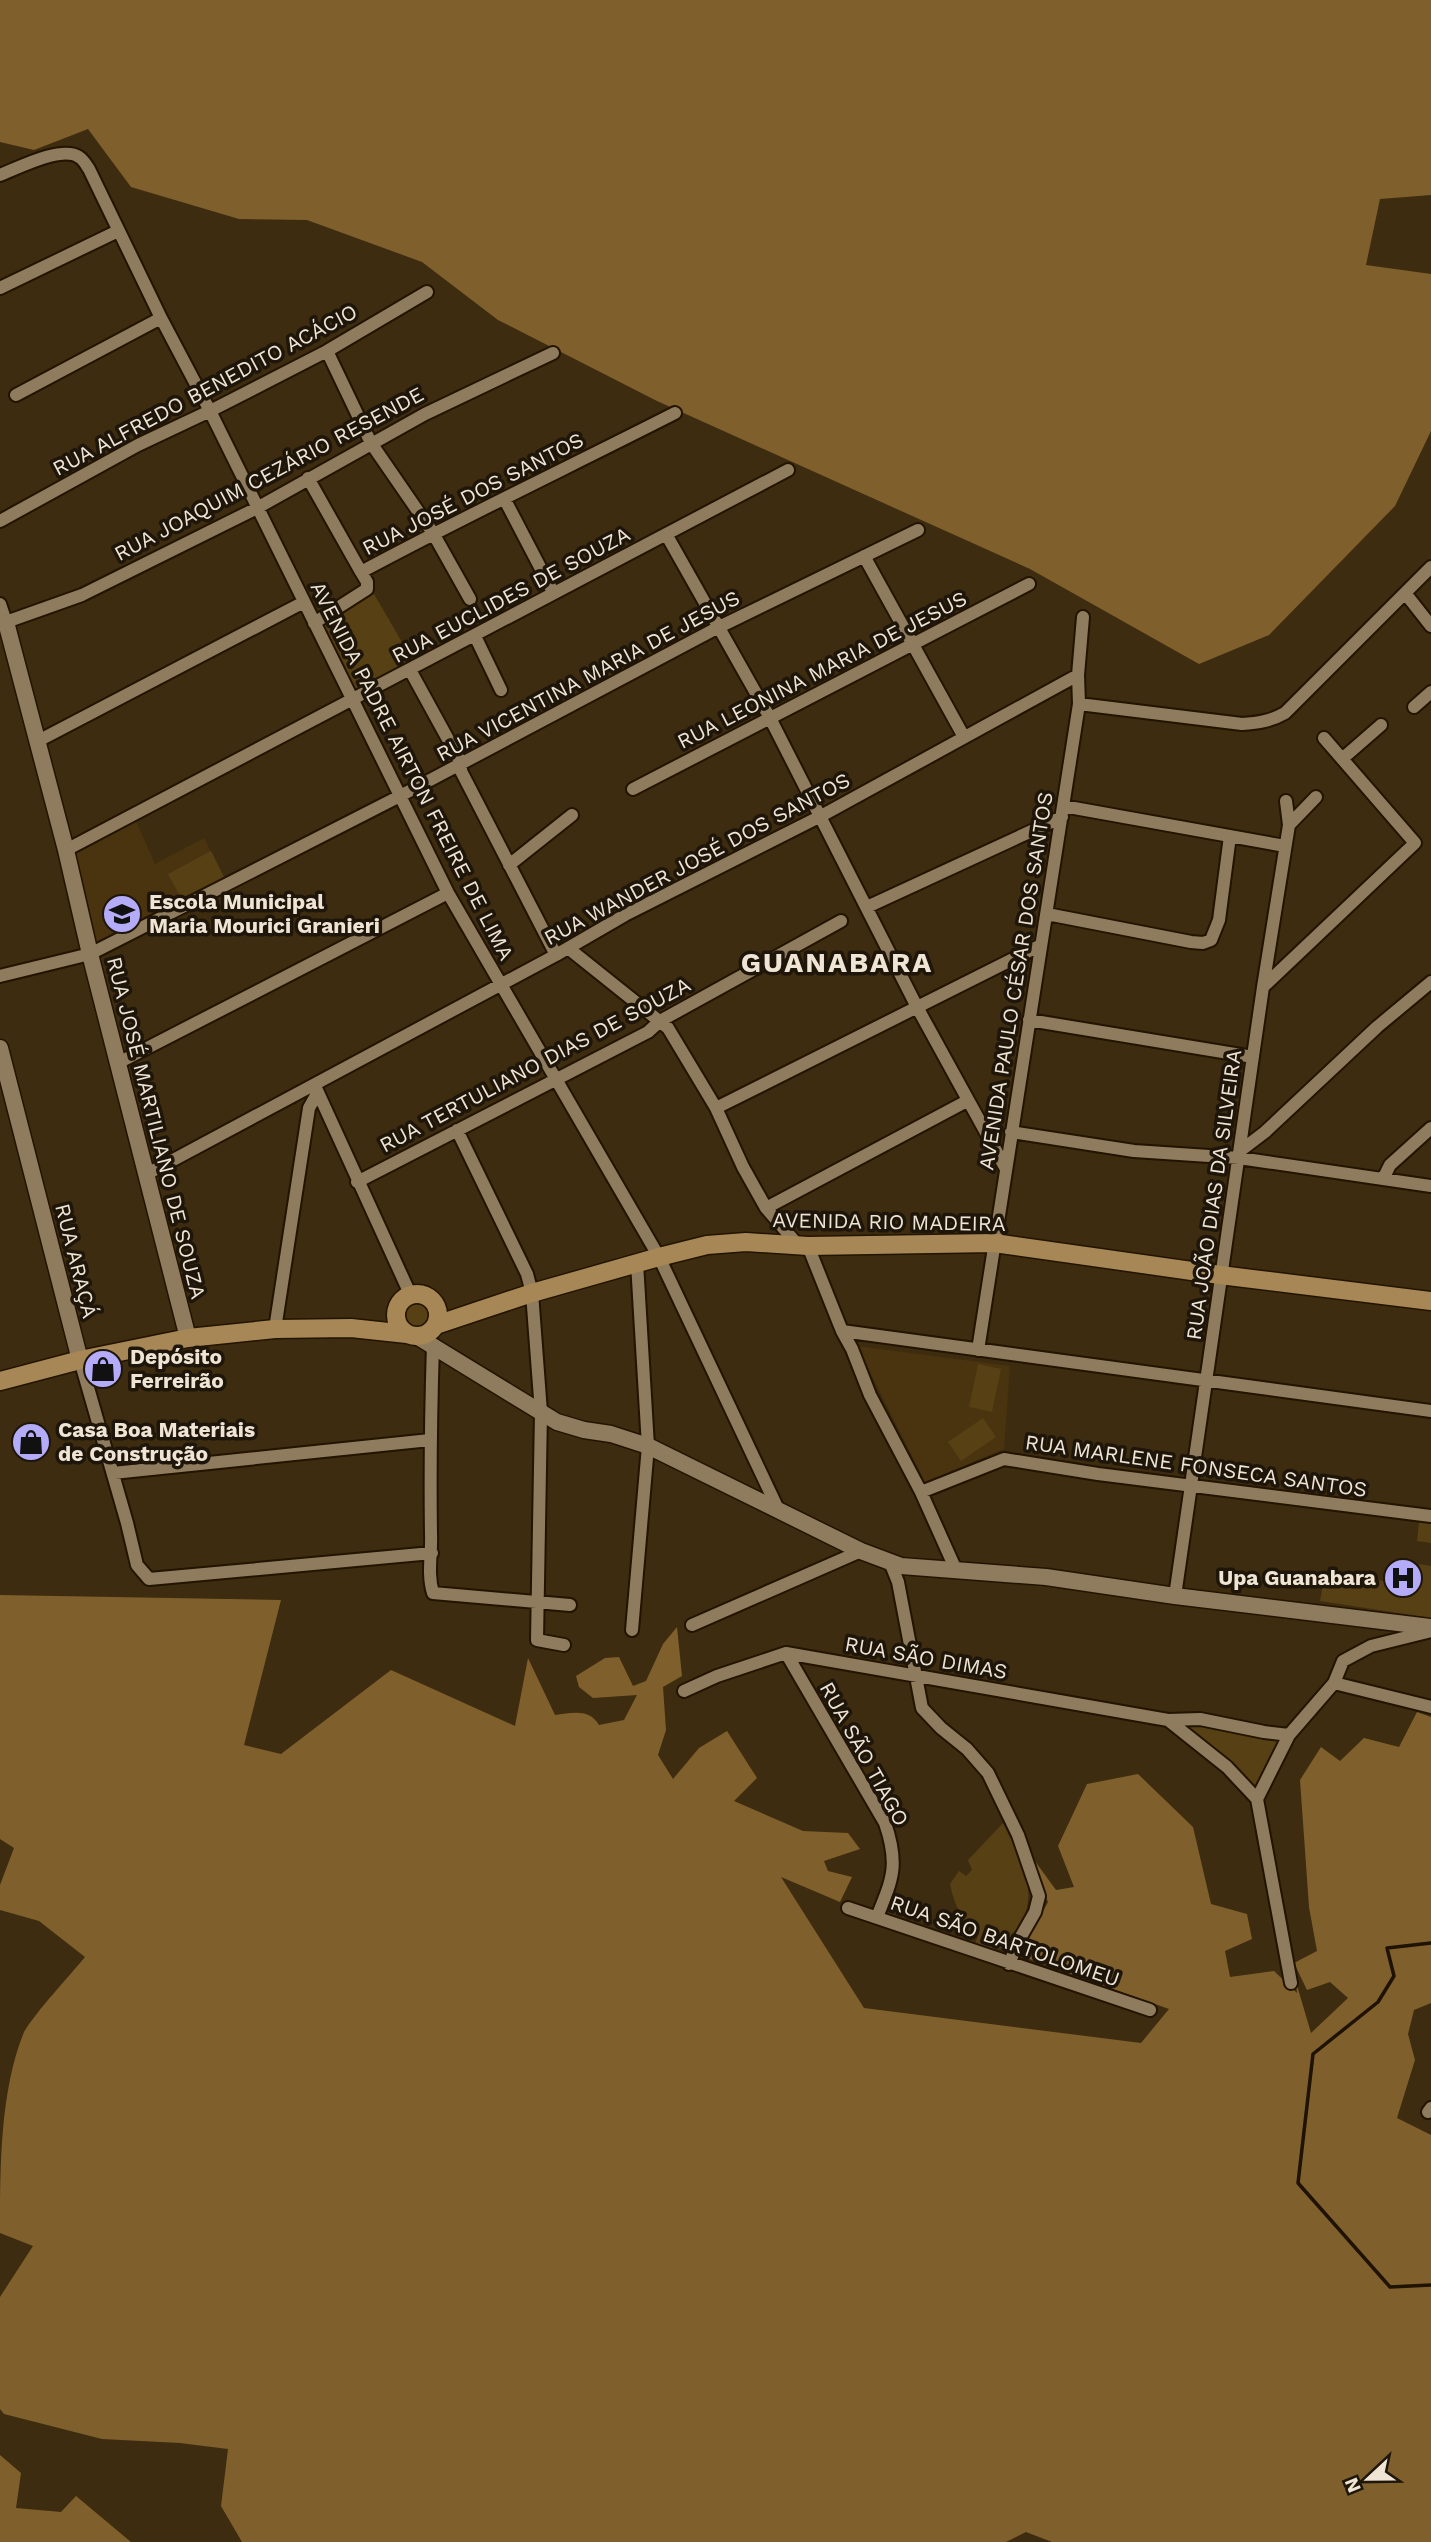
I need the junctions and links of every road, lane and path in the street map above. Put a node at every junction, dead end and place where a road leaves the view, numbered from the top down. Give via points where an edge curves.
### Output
1 (0, 175) edge
2 (118, 231) junction
3 (0, 288) edge
4 (427, 292) dead end
5 (161, 317) junction
6 (327, 351) junction
7 (553, 353) dead end
8 (16, 396) dead end
9 (210, 411) junction
10 (675, 413) dead end
11 (371, 443) junction
12 (788, 470) dead end
13 (308, 478) junction
14 (505, 500) junction
15 (257, 508) junction
16 (0, 521) edge
17 (918, 530) dead end
18 (433, 533) junction
19 (666, 534) junction
20 (864, 556) junction
21 (1431, 567) edge
22 (361, 572) junction
23 (1028, 584) dead end
24 (553, 592) junction
25 (1405, 593) junction
26 (470, 599) dead end
27 (304, 602) junction
28 (0, 604) edge
29 (1083, 617) dead end
30 (3, 623) edge
31 (314, 623) junction
32 (1431, 626) edge
33 (718, 628) junction
34 (475, 636) junction
35 (912, 645) junction
36 (410, 670) junction
37 (1078, 675) junction
38 (501, 690) dead end
39 (1431, 692) edge
40 (353, 701) junction
41 (1079, 704) junction
42 (1414, 707) dead end
43 (770, 718) junction
44 (1381, 725) dead end
45 (964, 737) junction
46 (1324, 738) dead end
47 (38, 741) junction
48 (1342, 759) junction
49 (461, 764) junction
50 (633, 789) dead end
51 (400, 796) junction
52 (1316, 797) dead end
53 (1286, 801) dead end
54 (1062, 811) junction
55 (572, 816) dead end
56 (821, 816) junction
57 (1289, 825) junction
58 (1230, 836) junction
59 (1285, 846) junction
60 (66, 850) junction
61 (509, 865) junction
62 (448, 893) junction
63 (867, 907) junction
64 (1047, 914) junction
65 (841, 921) dead end
66 (1041, 945) junction
67 (562, 952) junction
68 (90, 954) junction
69 (0, 976) edge
70 (1431, 982) edge
71 (500, 985) junction
72 (1263, 986) junction
73 (917, 1007) junction
74 (1030, 1020) junction
75 (660, 1021) junction
76 (0, 1048) edge
77 (1253, 1057) junction
78 (118, 1063) junction
79 (557, 1080) junction
80 (316, 1088) junction
81 (967, 1101) junction
82 (716, 1108) junction
83 (1431, 1128) edge
84 (457, 1130) junction
85 (1011, 1132) junction
86 (1240, 1155) junction
87 (1006, 1170) junction
88 (147, 1174) junction
89 (1383, 1179) junction
90 (357, 1182) junction
91 (1431, 1186) edge
92 (766, 1208) junction
93 (994, 1243) junction
94 (803, 1245) junction
95 (659, 1256) junction
96 (637, 1264) junction
97 (1220, 1275) junction
98 (532, 1293) junction
99 (1431, 1301) edge
100 (404, 1302) junction
101 (434, 1303) junction
102 (478, 1310) junction
103 (351, 1328) junction
104 (275, 1329) junction
105 (842, 1331) junction
106 (425, 1334) junction
107 (188, 1338) junction
108 (978, 1350) junction
109 (80, 1360) junction
110 (1206, 1380) junction
111 (0, 1381) edge
112 (1431, 1411) edge
113 (541, 1412) junction
114 (430, 1440) junction
115 (648, 1446) junction
116 (113, 1473) junction
117 (1190, 1486) junction
118 (921, 1492) junction
119 (778, 1509) junction
120 (1431, 1516) edge
121 (861, 1551) junction
122 (432, 1553) junction
123 (890, 1562) junction
124 (956, 1570) junction
125 (1175, 1596) junction
126 (538, 1603) junction
127 (570, 1605) dead end
128 (692, 1625) dead end
129 (1431, 1629) edge
130 (632, 1630) dead end
131 (564, 1645) dead end
132 (786, 1653) junction
133 (915, 1675) junction
134 (1335, 1683) junction
135 (684, 1691) dead end
136 (1431, 1707) edge
137 (1168, 1720) junction
138 (1289, 1735) junction
139 (1257, 1799) junction
140 (848, 1908) dead end
141 (877, 1917) junction
142 (1009, 1964) junction
143 (1291, 1983) dead end
144 (1150, 2010) dead end

1 - 2 street, AVENIDA PADRE AIRTON FREIRE DE LIMA via 55,155 80,157
2 - 3 street
2 - 5 street, AVENIDA PADRE AIRTON FREIRE DE LIMA
4 - 6 street, RUA ALFREDO BENEDITO ACÁCIO
5 - 8 street
5 - 9 street, AVENIDA PADRE AIRTON FREIRE DE LIMA
6 - 9 street, RUA ALFREDO BENEDITO ACÁCIO
6 - 11 street
7 - 11 street, RUA JOAQUIM CEZÁRIO RESENDE
9 - 15 street, AVENIDA PADRE AIRTON FREIRE DE LIMA
9 - 16 street, RUA ALFREDO BENEDITO ACÁCIO
10 - 14 street, RUA JOSÉ DOS SANTOS
11 - 13 street, RUA JOAQUIM CEZÁRIO RESENDE
11 - 18 street
12 - 19 street, RUA EUCLIDES DE SOUZA
13 - 15 street, RUA JOAQUIM CEZÁRIO RESENDE
13 - 22 street
14 - 18 street, RUA JOSÉ DOS SANTOS
14 - 24 street
15 - 27 street, AVENIDA PADRE AIRTON FREIRE DE LIMA
15 - 30 street, RUA JOAQUIM CEZÁRIO RESENDE via 82,595
17 - 20 street, RUA VICENTINA MARIA DE JESUS
18 - 22 street, RUA JOSÉ DOS SANTOS
18 - 26 street
19 - 24 street, RUA EUCLIDES DE SOUZA
19 - 33 street
20 - 33 street, RUA VICENTINA MARIA DE JESUS
20 - 35 street
21 - 25 street
22 - 31 street, RUA JOSÉ DOS SANTOS via 367,589
23 - 35 street, RUA LEONINA MARIA DE JESUS
24 - 34 street, RUA EUCLIDES DE SOUZA
25 - 32 street
25 - 41 street via 1285,713 1261,723
27 - 31 street, AVENIDA PADRE AIRTON FREIRE DE LIMA
27 - 47 street
28 - 30 street, RUA JOSÉ MARTILIANO DE SOUZA
29 - 37 street, AVENIDA PAULO CÉSAR DOS SANTOS
30 - 47 street, RUA JOSÉ MARTILIANO DE SOUZA
31 - 40 street, AVENIDA PADRE AIRTON FREIRE DE LIMA
33 - 43 street
33 - 49 street, RUA VICENTINA MARIA DE JESUS
34 - 36 street, RUA EUCLIDES DE SOUZA
34 - 38 street
35 - 43 street, RUA LEONINA MARIA DE JESUS
35 - 45 street
36 - 40 street, RUA EUCLIDES DE SOUZA
36 - 49 street, AVENIDA PADRE AIRTON FREIRE DE LIMA
37 - 41 street, AVENIDA PAULO CÉSAR DOS SANTOS
37 - 45 street, RUA WANDER JOSÉ DOS SANTOS
39 - 42 street
40 - 51 street, AVENIDA PADRE AIRTON FREIRE DE LIMA
40 - 60 street, RUA EUCLIDES DE SOUZA
41 - 54 street, AVENIDA PAULO CÉSAR DOS SANTOS
43 - 50 street, RUA LEONINA MARIA DE JESUS
43 - 56 street
44 - 48 street
45 - 56 street, RUA WANDER JOSÉ DOS SANTOS
46 - 48 street
47 - 60 street, RUA JOSÉ MARTILIANO DE SOUZA
48 - 72 street via 1415,843
49 - 51 street, RUA VICENTINA MARIA DE JESUS
49 - 61 street, AVENIDA PADRE AIRTON FREIRE DE LIMA
51 - 62 street, AVENIDA PADRE AIRTON FREIRE DE LIMA
51 - 68 street, RUA VICENTINA MARIA DE JESUS
52 - 57 street
53 - 57 street, RUA JOÃO DIAS DA SILVEIRA
54 - 58 street
54 - 63 street
54 - 64 street, AVENIDA PAULO CÉSAR DOS SANTOS
55 - 61 street
56 - 63 street
56 - 67 street, RUA WANDER JOSÉ DOS SANTOS
57 - 59 street, RUA JOÃO DIAS DA SILVEIRA
58 - 59 street
58 - 64 street via 1219,920 1211,940 1191,942
59 - 72 street, RUA JOÃO DIAS DA SILVEIRA
60 - 68 street, RUA JOSÉ MARTILIANO DE SOUZA
61 - 67 street, AVENIDA PADRE AIRTON FREIRE DE LIMA
62 - 71 street, AVENIDA PADRE AIRTON FREIRE DE LIMA
62 - 78 street
63 - 73 street
64 - 66 street, AVENIDA PAULO CÉSAR DOS SANTOS
65 - 75 street, RUA TERTULIANO DIAS DE SOUZA
66 - 73 street
66 - 74 street, AVENIDA PAULO CÉSAR DOS SANTOS
67 - 71 street, RUA WANDER JOSÉ DOS SANTOS
67 - 75 street, AVENIDA PADRE AIRTON FREIRE DE LIMA
68 - 69 street, RUA VICENTINA MARIA DE JESUS
68 - 78 street, RUA JOSÉ MARTILIANO DE SOUZA
70 - 86 street
71 - 79 street, AVENIDA PADRE AIRTON FREIRE DE LIMA
71 - 80 street, RUA WANDER JOSÉ DOS SANTOS
72 - 77 street, RUA JOÃO DIAS DA SILVEIRA
73 - 81 street
73 - 82 street
74 - 77 street
74 - 85 street, AVENIDA PAULO CÉSAR DOS SANTOS
75 - 79 street, RUA TERTULIANO DIAS DE SOUZA
75 - 82 street, AVENIDA PADRE AIRTON FREIRE DE LIMA
76 - 109 street, RUA ARAÇÁ
77 - 86 street, RUA JOÃO DIAS DA SILVEIRA
78 - 88 street, RUA JOSÉ MARTILIANO DE SOUZA
79 - 84 street, RUA TERTULIANO DIAS DE SOUZA
79 - 95 street, AVENIDA PADRE AIRTON FREIRE DE LIMA
80 - 88 street, RUA WANDER JOSÉ DOS SANTOS
80 - 90 street
80 - 104 street via 309,1108
81 - 87 street
81 - 92 street
82 - 92 street, AVENIDA PADRE AIRTON FREIRE DE LIMA
83 - 89 street via 1390,1165
84 - 90 street, RUA TERTULIANO DIAS DE SOUZA
84 - 98 street
85 - 86 street via 1134,1151
85 - 87 street, AVENIDA PAULO CÉSAR DOS SANTOS
86 - 89 street
86 - 97 street, RUA JOÃO DIAS DA SILVEIRA
87 - 93 street, AVENIDA PAULO CÉSAR DOS SANTOS
88 - 107 street, RUA JOSÉ MARTILIANO DE SOUZA
89 - 91 street
90 - 100 street
92 - 94 street, AVENIDA PADRE AIRTON FREIRE DE LIMA
93 - 94 main road, AVENIDA RIO MADEIRA
93 - 97 main road, AVENIDA RIO MADEIRA
93 - 108 street, AVENIDA PAULO CÉSAR DOS SANTOS
94 - 95 main road, AVENIDA RIO MADEIRA via 746,1242
94 - 105 street, AVENIDA PADRE AIRTON FREIRE DE LIMA
95 - 96 main road, AVENIDA RIO MADEIRA
95 - 119 street, AVENIDA PADRE AIRTON FREIRE DE LIMA
96 - 98 main road, AVENIDA RIO MADEIRA
96 - 115 street
97 - 99 main road, AVENIDA RIO MADEIRA
97 - 110 street, RUA JOÃO DIAS DA SILVEIRA
98 - 102 main road, AVENIDA RIO MADEIRA
98 - 113 street
100 - 101 main road via 420,1294
100 - 103 main road, AVENIDA RIO MADEIRA via 382,1319
100 - 106 main road via 398,1325
101 - 102 main road, AVENIDA RIO MADEIRA via 452,1310
101 - 106 main road via 438,1313
102 - 106 main road, AVENIDA RIO MADEIRA
103 - 104 main road, AVENIDA RIO MADEIRA
103 - 106 main road, AVENIDA RIO MADEIRA
104 - 107 main road, AVENIDA RIO MADEIRA
105 - 108 street
105 - 118 street, AVENIDA PADRE AIRTON FREIRE DE LIMA
106 - 113 street
106 - 114 street
107 - 109 main road, AVENIDA RIO MADEIRA
108 - 110 street
109 - 111 main road, AVENIDA RIO MADEIRA
109 - 116 street, RUA ARAÇÁ
110 - 112 street
110 - 117 street, RUA JOÃO DIAS DA SILVEIRA
113 - 115 street via 557,1422
113 - 126 street
114 - 116 street
114 - 122 street
115 - 119 street
115 - 130 street
116 - 122 street, RUA ARAÇÁ via 137,1565 149,1578
117 - 118 street, RUA MARLENE FONSECA SANTOS via 1004,1459
117 - 120 street, RUA MARLENE FONSECA SANTOS
117 - 125 street, RUA JOÃO DIAS DA SILVEIRA
118 - 124 street, AVENIDA PADRE AIRTON FREIRE DE LIMA
119 - 121 street
121 - 123 street
121 - 128 street
122 - 126 street via 433,1593
123 - 124 street
123 - 133 street
124 - 125 street via 1046,1577
125 - 129 street
126 - 127 street
126 - 131 street via 537,1640
129 - 134 street via 1371,1646 1343,1661
132 - 133 street, RUA SÃO DIMAS
132 - 135 street, RUA SÃO DIMAS
132 - 141 street, RUA SÃO TIAGO via 885,1823 894,1849 894,1864
133 - 137 street, RUA SÃO DIMAS
133 - 142 street via 922,1707 988,1773 1018,1835 1039,1896
134 - 136 street
134 - 138 street
137 - 138 street, RUA SÃO DIMAS via 1200,1719
137 - 139 street, RUA SÃO DIMAS via 1227,1767
138 - 139 street
139 - 143 street
140 - 141 street, RUA SÃO BARTOLOMEU
141 - 142 street, RUA SÃO BARTOLOMEU
142 - 144 street, RUA SÃO BARTOLOMEU

